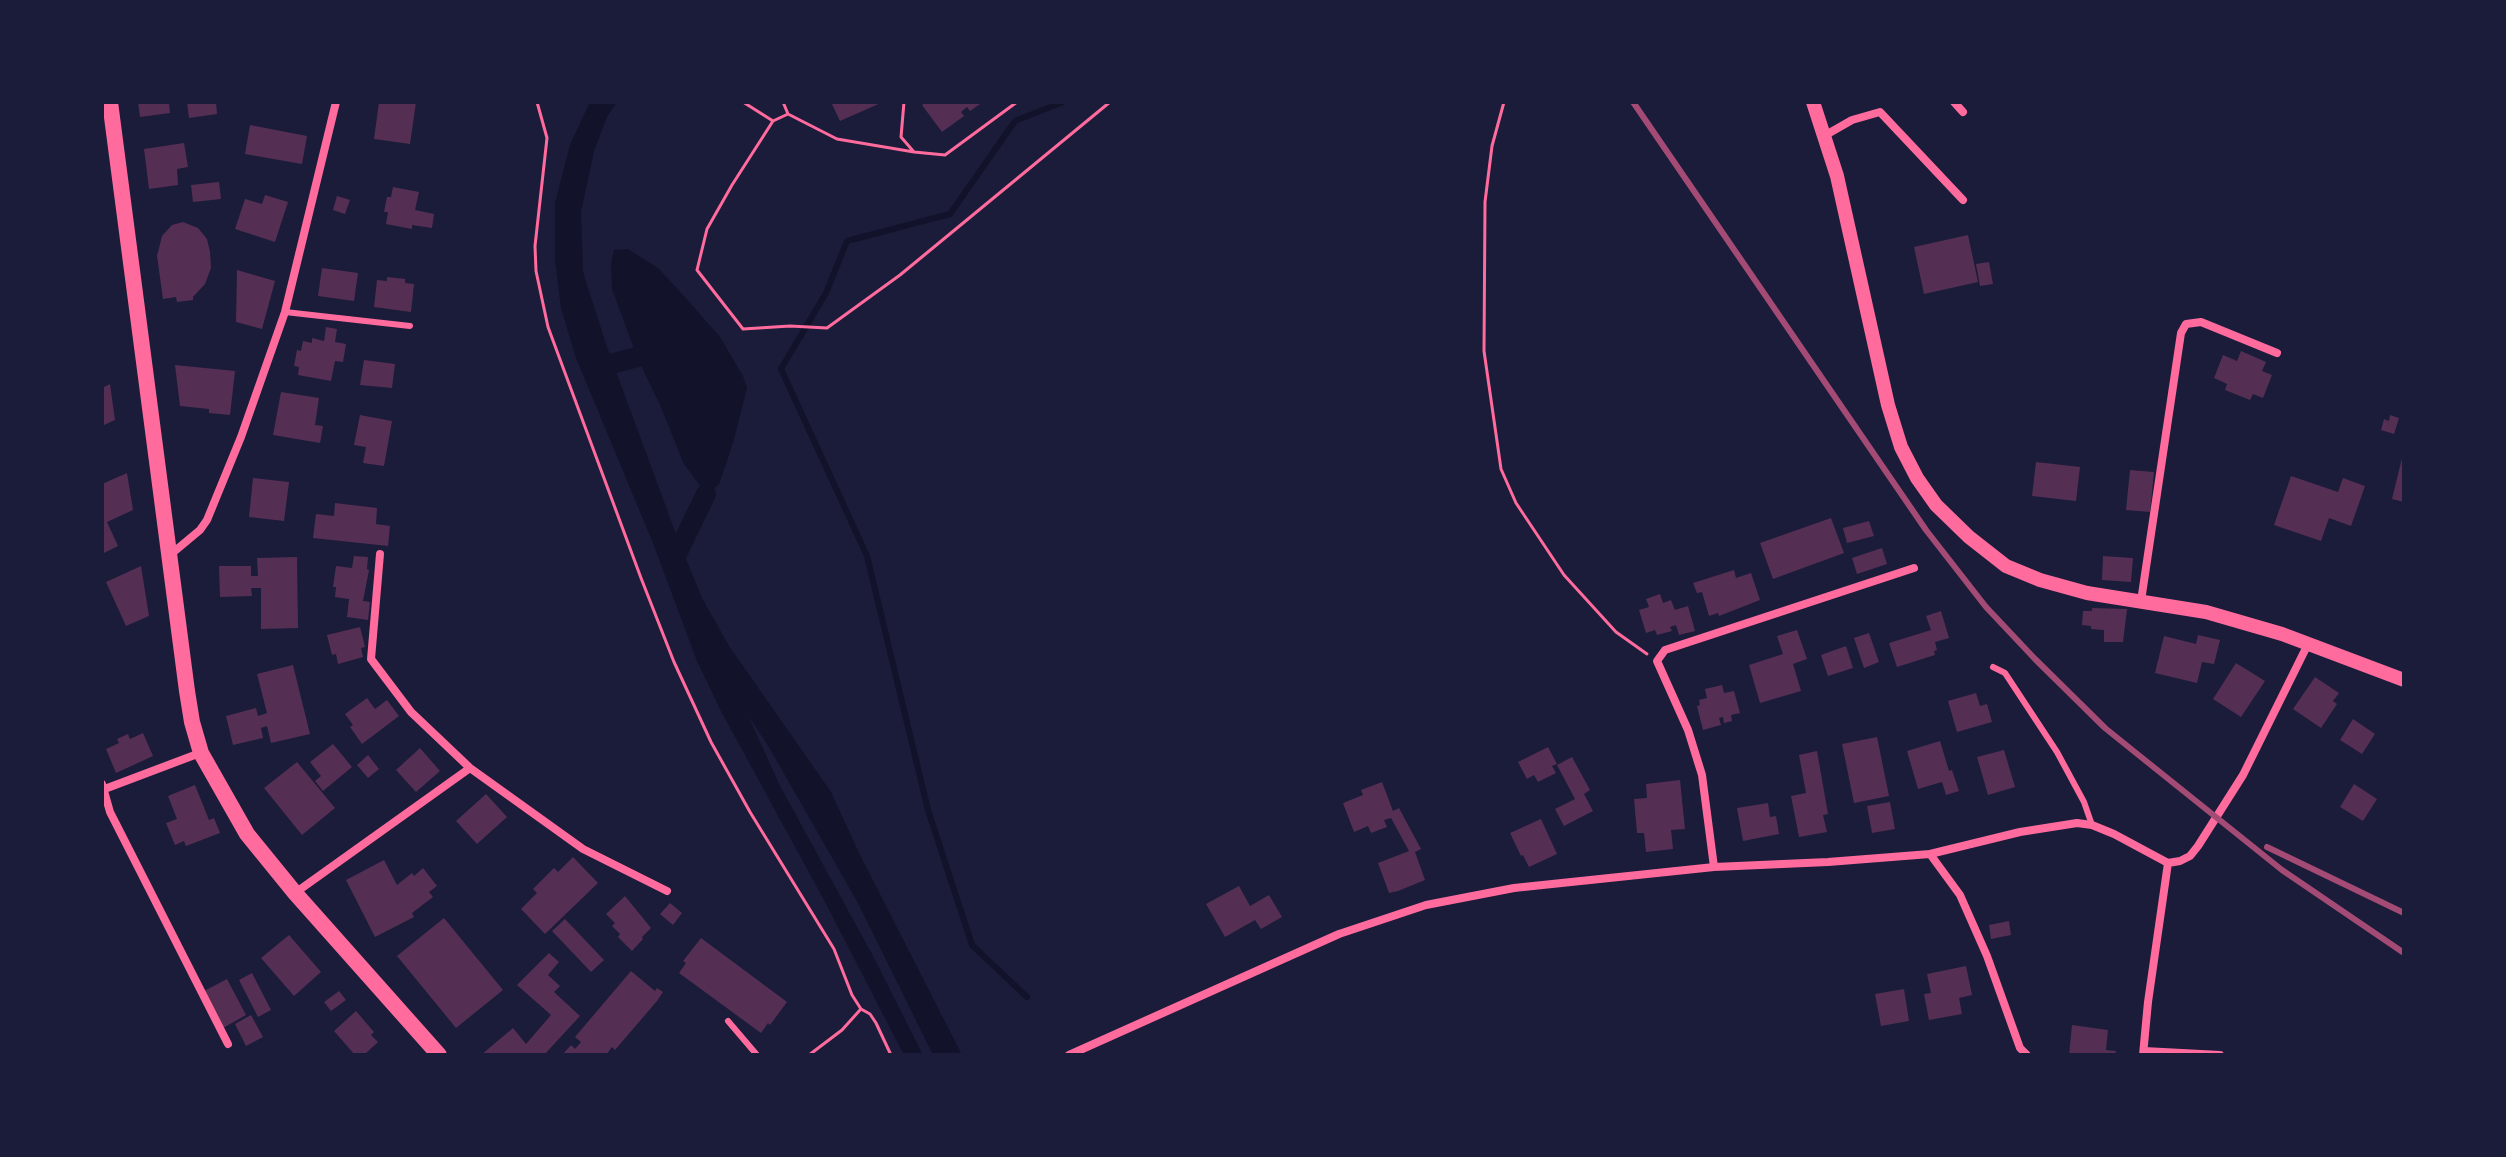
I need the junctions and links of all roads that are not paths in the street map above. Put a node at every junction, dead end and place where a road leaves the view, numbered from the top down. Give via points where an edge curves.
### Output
1 (336, 102) edge
2 (1813, 102) edge
3 (1954, 102) edge
4 (107, 104) edge
5 (1963, 112) dead end
6 (1824, 136) junction
7 (1963, 200) dead end
8 (285, 312) junction
9 (410, 326) dead end
10 (2277, 353) dead end
11 (380, 554) dead end
12 (170, 555) junction
13 (1914, 568) dead end
14 (2141, 601) junction
15 (2308, 644) junction
16 (1993, 667) dead end
17 (2404, 680) edge
18 (201, 753) junction
19 (470, 768) junction
20 (103, 788) edge
21 (2092, 825) junction
22 (1930, 854) junction
23 (2168, 863) junction
24 (1714, 867) junction
25 (667, 891) dead end
26 (295, 893) junction
27 (728, 1021) dead end
28 (228, 1044) dead end
29 (2143, 1053) edge
30 (439, 1055) edge
31 (757, 1055) edge
32 (1069, 1055) edge
33 (2027, 1055) edge
34 (2220, 1055) edge

1 - 8 street
2 - 6 street
3 - 5 street
4 - 12 main road
6 - 7 street via 1880,112
6 - 14 street via 1888,405 1917,478 1936,505 2006,566 2087,593
8 - 9 lane
8 - 12 street via 207,520
10 - 14 street via 2201,322 2186,324 2181,333
11 - 19 street via 371,659 411,712
12 - 18 main road via 187,691
13 - 24 street via 1665,650 1657,661 1702,775
14 - 15 street via 2206,612
15 - 17 street
15 - 23 street via 2243,775 2198,846 2190,856
16 - 21 lane via 2005,673 2035,717
18 - 20 street
18 - 26 main road via 247,834
19 - 25 street via 583,849
19 - 26 street
20 - 28 street via 110,812
21 - 22 street via 2020,832
21 - 23 street
22 - 24 street
22 - 33 street via 1960,895
23 - 29 street
24 - 32 street via 1514,888 1426,905 1339,934
26 - 30 main road
27 - 31 lane
29 - 34 street

